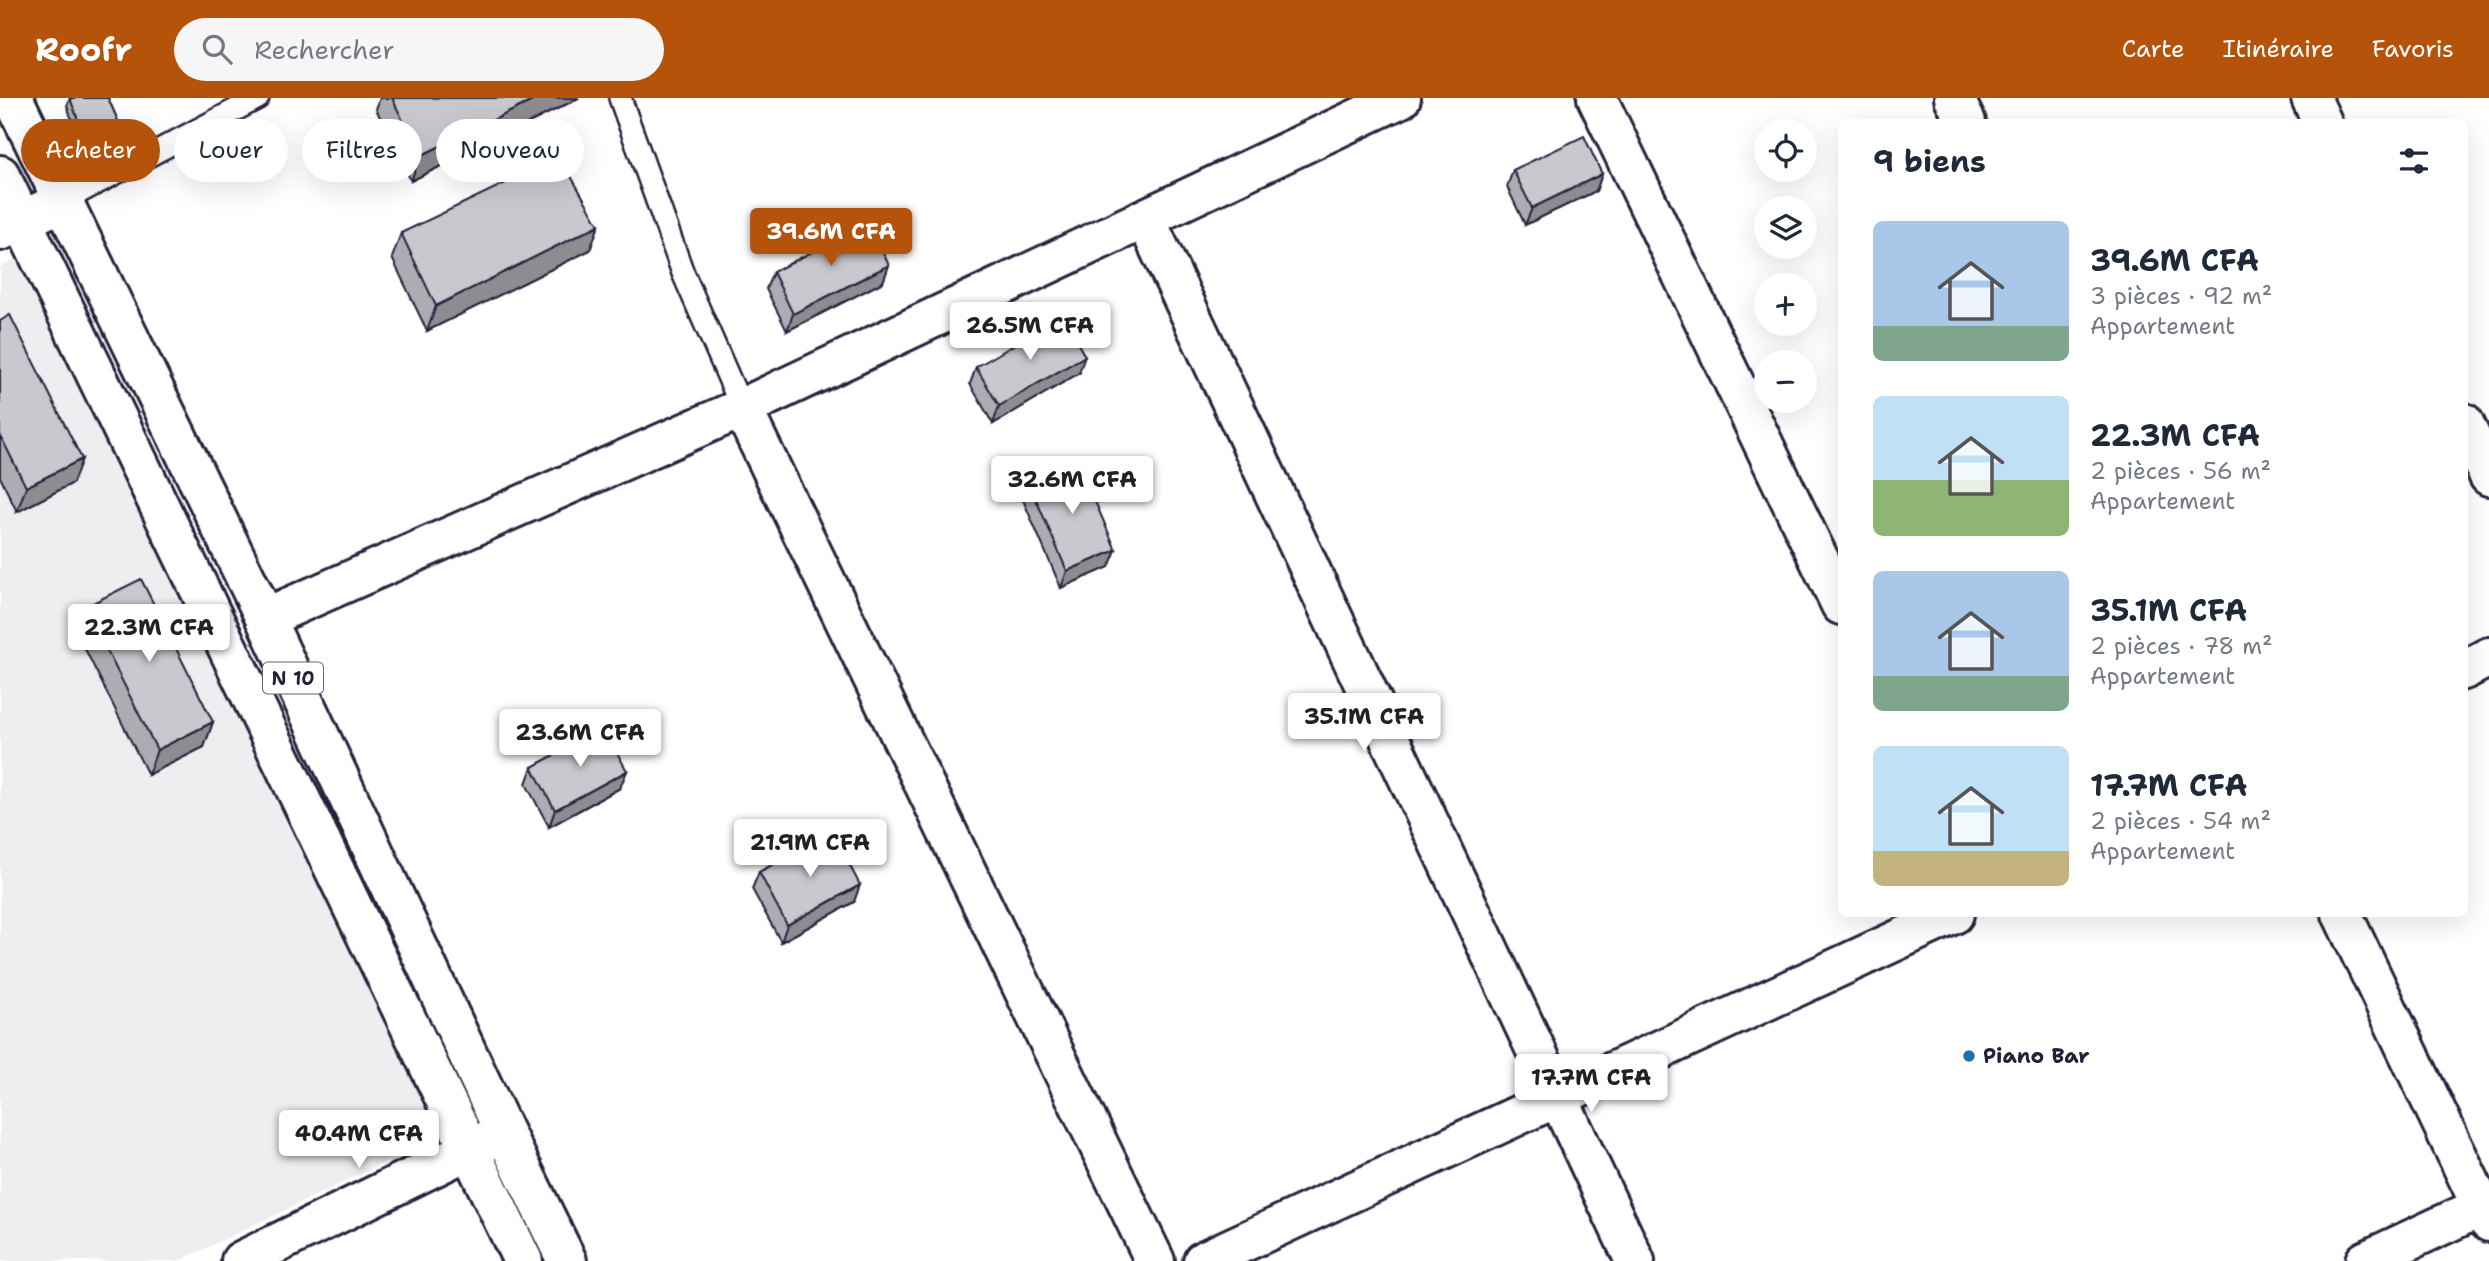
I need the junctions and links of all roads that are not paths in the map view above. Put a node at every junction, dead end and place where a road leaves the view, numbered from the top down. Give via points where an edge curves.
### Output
1 (13, 98) edge
2 (258, 98) edge
3 (620, 98) edge
4 (1401, 98) edge
5 (1597, 98) edge
6 (1954, 98) edge
7 (2311, 98) edge
8 (1964, 119) edge
9 (2321, 119) edge
10 (0, 175) edge
11 (61, 202) junction
12 (1146, 220) junction
13 (11, 225) edge
14 (742, 408) junction
15 (2468, 431) edge
16 (2489, 475) edge
17 (1838, 599) edge
18 (265, 618) junction
19 (2489, 657) edge
20 (2468, 668) edge
21 (1947, 917) edge
22 (2343, 917) edge
23 (1558, 1096) junction
24 (504, 1132) junction
25 (468, 1150) junction
26 (2485, 1215) edge
27 (241, 1261) edge
28 (523, 1261) edge
29 (568, 1261) edge
30 (1155, 1261) edge
31 (1203, 1261) edge
32 (1635, 1261) edge
33 (2365, 1261) edge

1 - 11 street, N 10
2 - 11 lane
3 - 14 lane via 682,273
4 - 12 street
5 - 17 street
6 - 8 street
7 - 9 street
10 - 13 street, N 10
11 - 13 street
11 - 18 street, N 10
12 - 14 street
12 - 23 street
13 - 25 street, N 10
14 - 18 street
14 - 30 street
15 - 16 street
18 - 24 street, N 10
19 - 20 street
21 - 23 street
22 - 26 street
23 - 31 street
23 - 32 street
24 - 25 street
24 - 29 street, N 10
25 - 27 street
25 - 28 street, N 10
26 - 33 street

